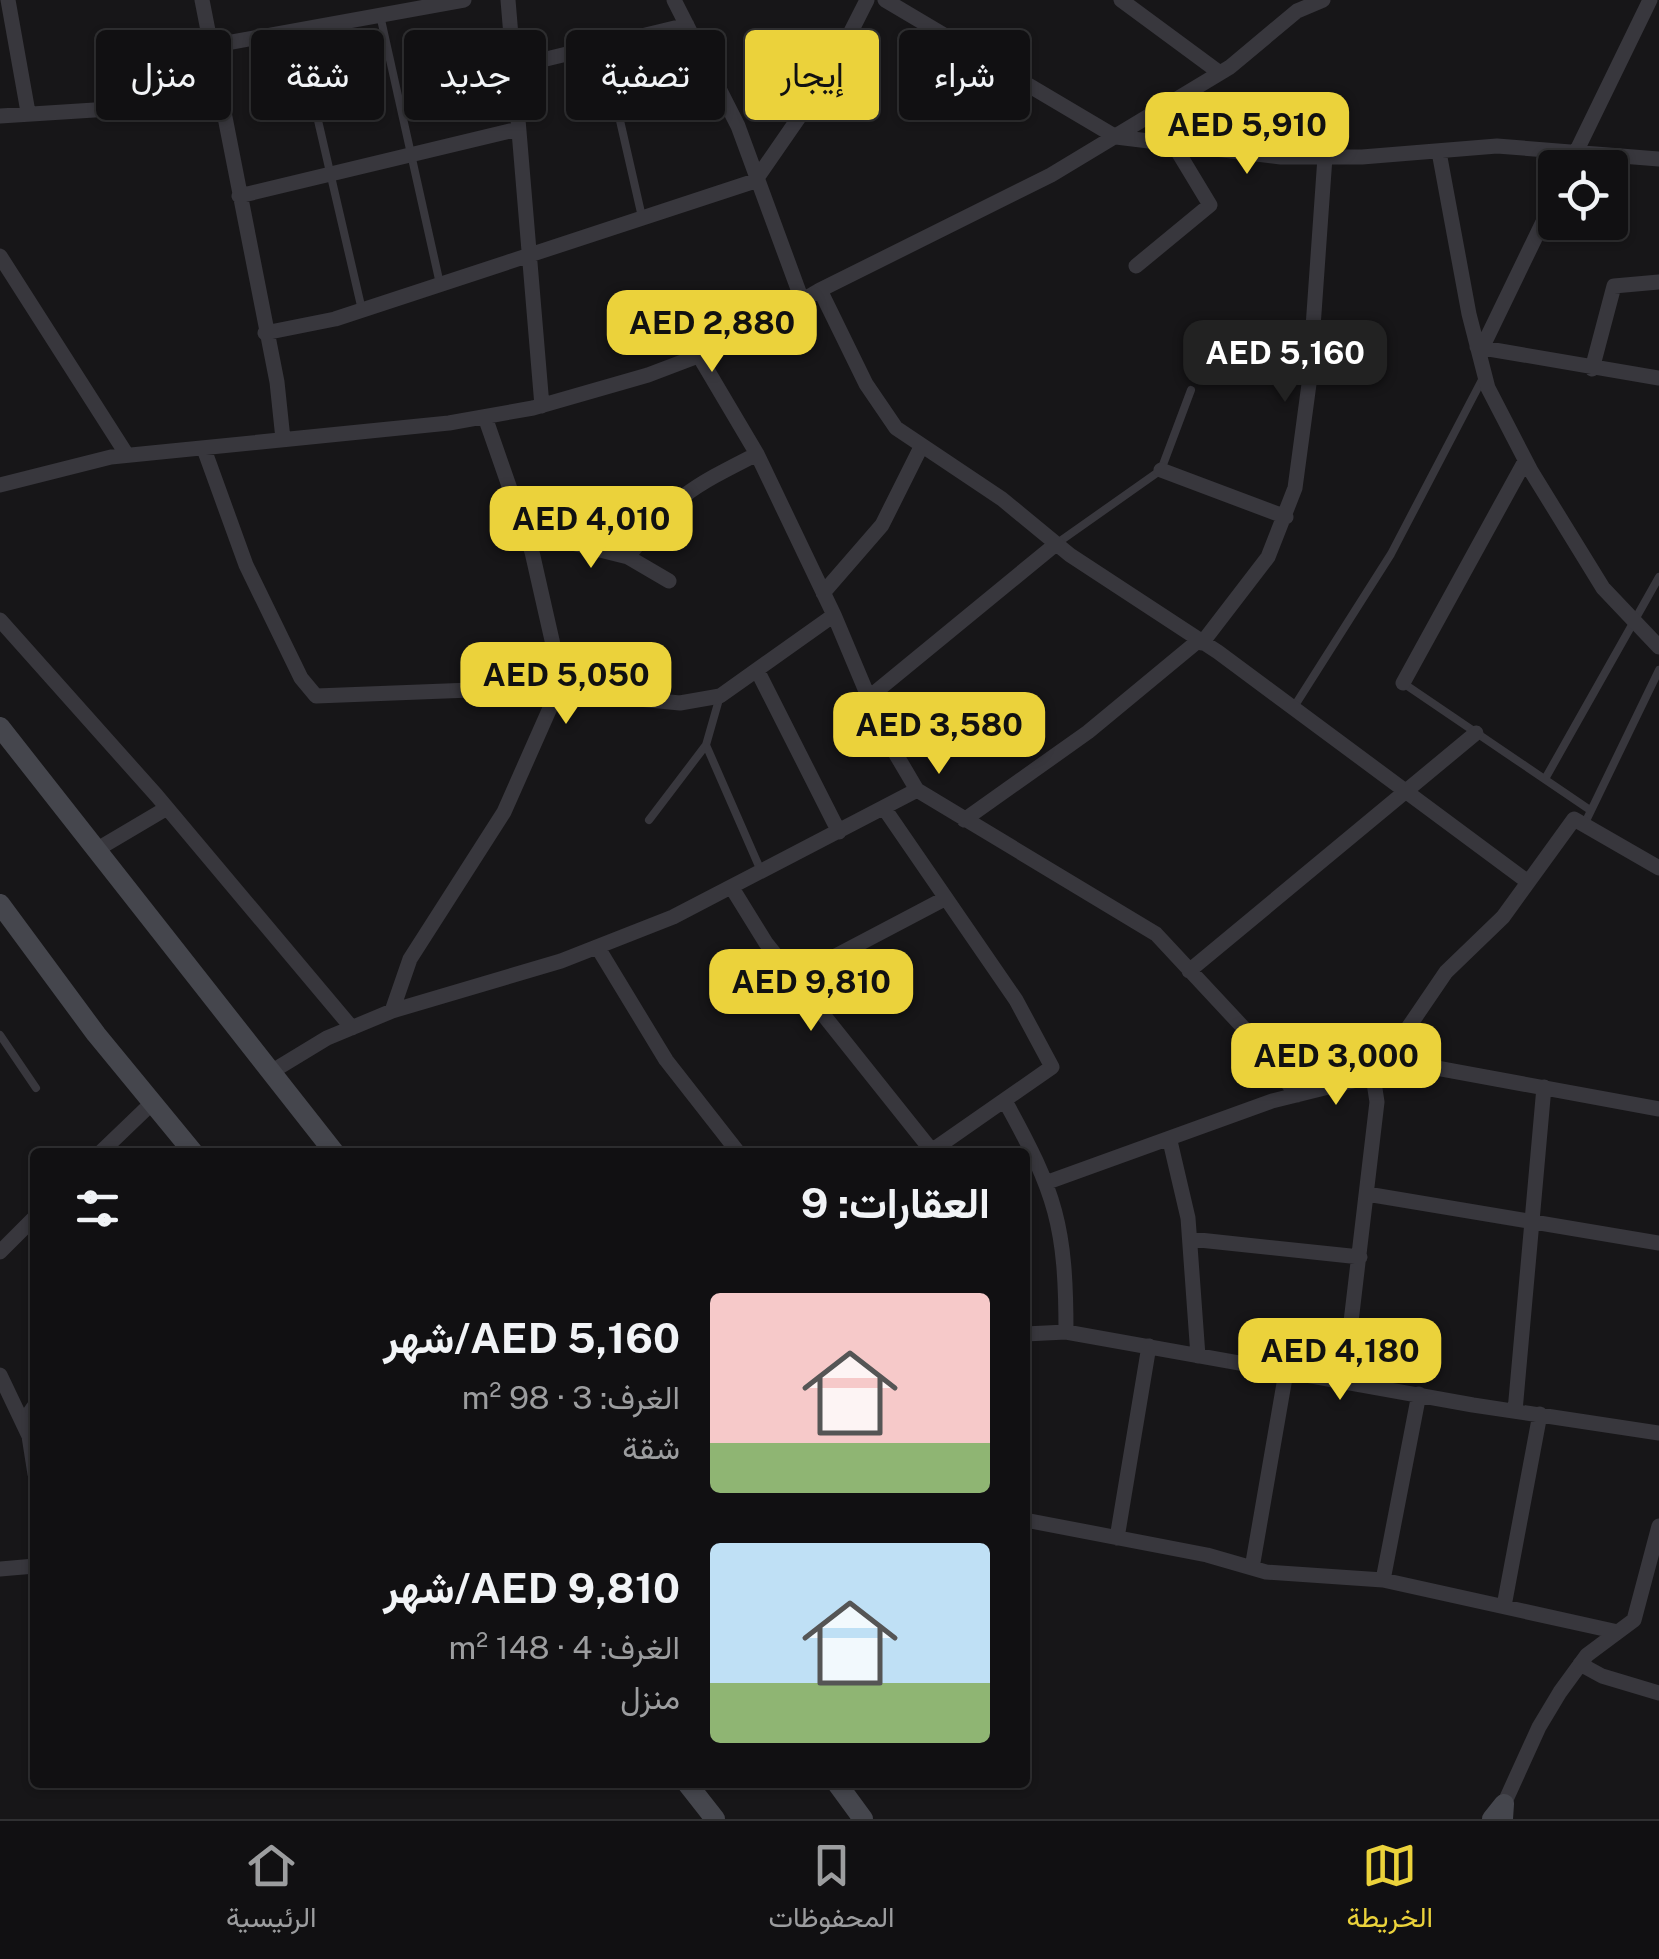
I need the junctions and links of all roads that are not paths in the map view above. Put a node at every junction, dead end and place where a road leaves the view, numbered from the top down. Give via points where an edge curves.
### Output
1 (8, 0) edge
2 (202, 0) edge
3 (464, 0) edge
4 (508, 0) edge
5 (674, 0) edge
6 (867, 0) edge
7 (885, 0) edge
8 (1121, 0) edge
9 (1323, 0) edge
10 (1650, 0) edge
11 (389, 9) edge
12 (687, 25) junction
13 (207, 30) edge
14 (297, 30) edge
15 (510, 30) edge
16 (666, 30) edge
17 (1220, 73) junction
18 (96, 108) edge
19 (28, 112) junction
20 (0, 116) edge
21 (223, 120) edge
22 (318, 120) edge
23 (517, 120) edge
24 (619, 120) edge
25 (518, 129) junction
26 (1116, 137) junction
27 (1174, 147) junction
28 (1575, 150) joint
29 (1439, 152) junction
30 (412, 154) junction
31 (1628, 156) edge
32 (1325, 157) junction
33 (1659, 160) edge
34 (330, 174) junction
35 (756, 180) junction
36 (238, 196) junction
37 (642, 217) junction
38 (1538, 231) edge
39 (0, 256) edge
40 (528, 257) junction
41 (1136, 266) dead end
42 (1659, 282) edge
43 (441, 285) junction
44 (820, 290) junction
45 (802, 300) junction
46 (362, 310) junction
47 (266, 333) junction
48 (1480, 348) junction
49 (699, 356) junction
50 (1592, 369) junction
51 (1484, 375) junction
52 (1659, 378) edge
53 (1191, 390) dead end
54 (542, 406) junction
55 (486, 416) junction
56 (283, 439) junction
57 (921, 447) junction
58 (204, 449) junction
59 (757, 454) junction
60 (128, 455) junction
61 (1525, 461) junction
62 (1162, 470) junction
63 (0, 485) edge
64 (1286, 518) junction
65 (524, 531) junction
66 (1056, 544) junction
67 (628, 556) junction
68 (1659, 577) edge
69 (669, 581) dead end
70 (823, 593) junction
71 (834, 615) junction
72 (0, 620) edge
73 (1633, 622) junction
74 (1200, 642) junction
75 (1659, 647) edge
76 (757, 670) junction
77 (1659, 670) edge
78 (1403, 683) joint
79 (558, 690) junction
80 (720, 696) junction
81 (868, 699) junction
82 (1292, 710) junction
83 (0, 727) edge
84 (1476, 733) junction
85 (706, 746) junction
86 (1545, 779) junction
87 (917, 790) junction
88 (1408, 794) junction
89 (166, 808) junction
90 (884, 808) junction
91 (1587, 818) junction
92 (649, 820) dead end
93 (964, 820) junction
94 (839, 832) junction
95 (96, 850) junction
96 (1659, 868) edge
97 (761, 872) junction
98 (1528, 882) junction
99 (732, 888) junction
100 (946, 898) junction
101 (0, 904) edge
102 (598, 948) junction
103 (1190, 970) junction
104 (794, 978) junction
105 (392, 1011) junction
106 (352, 1028) junction
107 (0, 1035) edge
108 (271, 1072) junction
109 (1372, 1072) junction
110 (36, 1088) dead end
111 (1544, 1088) junction
112 (1297, 1094) junction
113 (1005, 1100) junction
114 (152, 1103) junction
115 (1659, 1109) edge
116 (1170, 1142) junction
117 (105, 1148) edge
118 (189, 1148) edge
119 (331, 1148) edge
120 (731, 1148) edge
121 (928, 1148) edge
122 (937, 1148) edge
123 (1048, 1182) junction
124 (1366, 1194) junction
125 (1529, 1221) junction
126 (30, 1222) edge
127 (1190, 1239) junction
128 (1659, 1244) edge
129 (0, 1252) edge
130 (1360, 1257) junction
131 (1066, 1332) junction
132 (1030, 1338) edge
133 (1150, 1346) junction
134 (1198, 1356) junction
135 (1286, 1372) junction
136 (0, 1375) edge
137 (1344, 1381) junction
138 (1420, 1394) junction
139 (30, 1407) edge
140 (1515, 1410) junction
141 (1540, 1414) junction
142 (22, 1419) junction
143 (1659, 1432) edge
144 (30, 1453) edge
145 (1030, 1521) edge
146 (1659, 1526) edge
147 (1117, 1538) junction
148 (30, 1566) edge
149 (1252, 1568) junction
150 (0, 1569) edge
151 (1382, 1580) junction
152 (1504, 1606) junction
153 (1618, 1632) junction
154 (1580, 1664) junction
155 (1659, 1692) edge
156 (691, 1788) edge
157 (840, 1788) edge
158 (1500, 1814) edge
159 (715, 1819) edge
160 (862, 1819) edge

1 - 19 street
2 - 13 street
3 - 11 street
4 - 15 street
5 - 12 street
6 - 35 street via 832,71
7 - 26 street
8 - 17 street
9 - 17 street via 1297,12
10 - 28 street
11 - 14 street
11 - 30 lane
12 - 16 street
12 - 35 street via 738,126
17 - 26 street
18 - 19 street
19 - 20 street
21 - 36 street
22 - 34 lane
23 - 25 street
24 - 37 lane
25 - 30 street
25 - 40 street
26 - 27 street
26 - 44 street
27 - 32 street
27 - 41 street via 1210,205
28 - 29 street via 1497,146
29 - 32 street
29 - 48 street
30 - 34 street
30 - 43 lane
31 - 33 street
32 - 64 street via 1304,440
34 - 36 street
34 - 46 lane
35 - 37 street
35 - 45 street
36 - 47 street
37 - 40 street
38 - 48 street
39 - 60 street
40 - 43 street
40 - 54 street
42 - 50 street via 1614,286
43 - 46 street
44 - 45 street
44 - 57 street via 866,384 896,428
45 - 49 street
46 - 47 street
47 - 56 street
48 - 50 street
48 - 51 street
49 - 54 street
49 - 59 street
50 - 52 street
51 - 61 street
51 - 82 lane via 1391,554
53 - 62 lane
54 - 55 street
55 - 56 street
55 - 65 street
56 - 58 street
57 - 66 street via 1002,499
57 - 70 street via 882,525
58 - 60 street
58 - 79 street via 246,565 316,696
59 - 67 street via 666,507
59 - 70 street
60 - 63 street
61 - 73 street via 1603,588
61 - 78 street
62 - 64 street
62 - 66 lane
64 - 74 street via 1252,582
65 - 67 street
65 - 79 street
66 - 74 street
66 - 81 street
67 - 69 street
68 - 73 lane
70 - 71 street
71 - 76 street
71 - 81 street
72 - 89 street
73 - 75 street
73 - 86 lane
74 - 82 street
74 - 93 street
76 - 80 street
76 - 94 street
77 - 91 lane
78 - 84 lane
79 - 80 street via 680,703
79 - 105 street via 504,812 410,959
80 - 85 lane
81 - 87 street
82 - 88 street
83 - 95 main road
84 - 86 lane
84 - 88 street
85 - 92 lane
85 - 97 lane
86 - 91 lane
87 - 90 street
87 - 93 street
88 - 98 street
88 - 103 street
89 - 95 street
89 - 106 street
90 - 94 street
90 - 100 street
91 - 96 street
91 - 98 street via 1574,819
93 - 103 street via 1156,934
94 - 97 street
95 - 108 main road
97 - 99 street
98 - 109 street via 1446,972
99 - 102 street
99 - 104 street
100 - 104 street
100 - 113 street via 1016,1000 1052,1068
101 - 114 main road
102 - 105 street
102 - 120 street via 676,1075
103 - 112 street
104 - 121 street
105 - 106 street
106 - 108 street
107 - 110 lane
108 - 119 main road
109 - 111 street via 1431,1067
109 - 112 street
109 - 124 street via 1377,1090
111 - 115 street
111 - 125 street
112 - 116 street
113 - 122 street
113 - 123 street
114 - 117 street
114 - 118 main road
116 - 123 street
116 - 127 street
123 - 131 street via 1064,1248
124 - 125 street
124 - 130 street
125 - 128 street
125 - 140 street
126 - 129 street
127 - 130 street
127 - 134 street
130 - 137 street
131 - 132 street
131 - 133 street
133 - 134 street
133 - 147 street
134 - 135 street
135 - 137 street
135 - 149 street
136 - 142 street
137 - 138 street
138 - 140 street
138 - 151 street
139 - 142 lane
140 - 141 street
141 - 143 street
141 - 152 street
142 - 144 street
145 - 147 street
146 - 153 street via 1634,1620
147 - 149 street
148 - 150 street
149 - 151 street
151 - 152 street
152 - 153 street
153 - 154 street
154 - 155 street
154 - 158 street via 1538,1726
156 - 159 main road
157 - 160 main road

